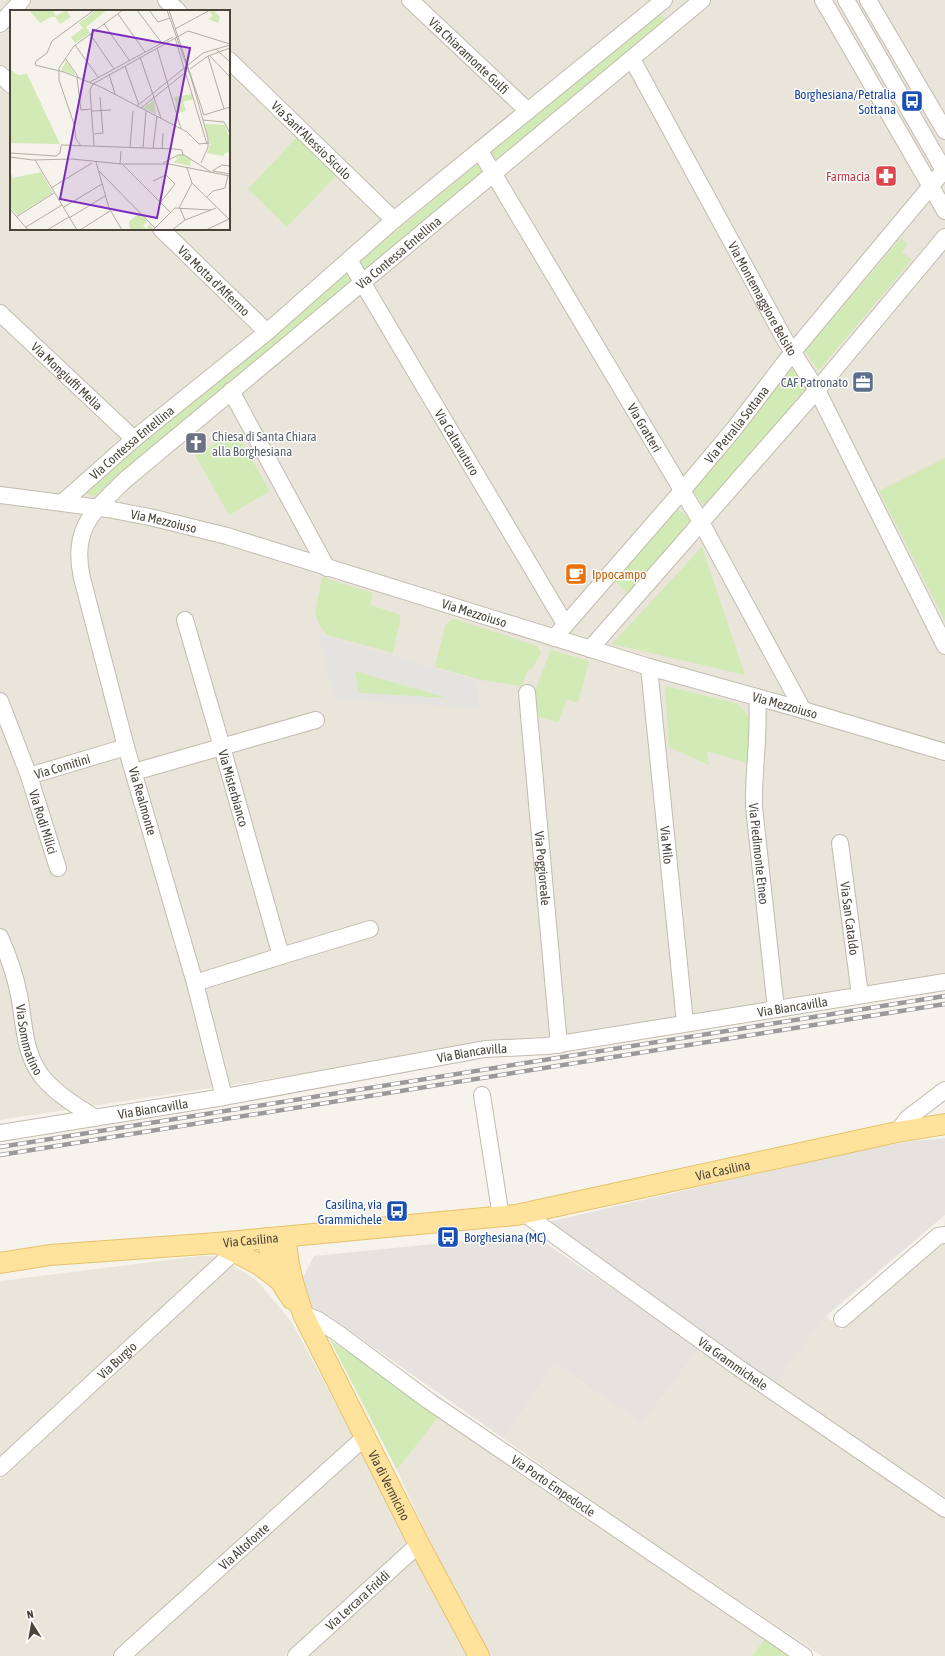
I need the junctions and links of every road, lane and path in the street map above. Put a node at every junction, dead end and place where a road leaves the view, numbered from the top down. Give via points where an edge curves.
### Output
1 (22, 0) edge
2 (166, 0) edge
3 (410, 0) edge
4 (665, 0) edge
5 (702, 0) edge
6 (823, 0) edge
7 (846, 0) edge
8 (868, 0) edge
9 (13, 10) edge
10 (177, 10) edge
11 (10, 13) edge
12 (683, 18) junction
13 (0, 24) edge
14 (632, 59) junction
15 (230, 61) edge
16 (0, 74) edge
17 (10, 84) edge
18 (528, 111) junction
19 (945, 131) edge
20 (480, 150) junction
21 (945, 170) edge
22 (495, 174) junction
23 (930, 187) junction
24 (945, 211) edge
25 (394, 220) junction
26 (162, 230) edge
27 (945, 237) edge
28 (349, 260) junction
29 (362, 284) junction
30 (0, 313) edge
31 (267, 332) junction
32 (792, 353) junction
33 (817, 390) junction
34 (231, 391) junction
35 (134, 439) junction
36 (682, 491) junction
37 (0, 495) edge
38 (63, 502) junction
39 (96, 507) junction
40 (701, 522) junction
41 (327, 568) junction
42 (185, 620) dead end
43 (565, 624) junction
44 (554, 638) junction
45 (945, 646) edge
46 (590, 649) junction
47 (649, 667) junction
48 (527, 693) dead end
49 (757, 697) junction
50 (0, 701) edge
51 (803, 710) junction
52 (316, 720) dead end
53 (126, 747) junction
54 (222, 747) junction
55 (945, 752) edge
56 (134, 772) junction
57 (29, 776) junction
58 (840, 843) dead end
59 (58, 868) dead end
60 (370, 929) dead end
61 (0, 936) edge
62 (281, 956) junction
63 (945, 982) edge
64 (195, 983) junction
65 (860, 995) junction
66 (776, 1009) junction
67 (686, 1023) junction
68 (559, 1045) junction
69 (945, 1090) edge
70 (482, 1095) dead end
71 (224, 1097) junction
72 (95, 1118) junction
73 (945, 1124) edge
74 (0, 1132) edge
75 (897, 1132) junction
76 (525, 1214) junction
77 (501, 1217) junction
78 (945, 1235) edge
79 (276, 1238) junction
80 (226, 1247) junction
81 (0, 1263) edge
82 (278, 1279) junction
83 (303, 1314) junction
84 (842, 1319) dead end
85 (365, 1437) junction
86 (0, 1468) edge
87 (945, 1509) edge
88 (419, 1544) junction
89 (122, 1656) edge
90 (296, 1656) edge
91 (479, 1656) edge
92 (804, 1656) edge

1 - 9 street
2 - 10 street
3 - 18 street, Via Chiaramonte Gulfi
4 - 12 street
4 - 18 street, Via Contessa Entellina
5 - 12 street, Via Contessa Entellina
6 - 23 street
7 - 21 street
8 - 19 street
11 - 13 street
12 - 14 street, Via Contessa Entellina
14 - 22 street, Via Contessa Entellina
14 - 32 street, Via Montemaggiore Belsito
15 - 25 street, Via Sant'Alessio Siculo
16 - 17 street
18 - 20 street, Via Contessa Entellina
20 - 22 street, Via Gratteri
20 - 25 street, Via Contessa Entellina
21 - 23 street, Via Petralia Sottana
22 - 29 street, Via Contessa Entellina
22 - 36 street, Via Gratteri
23 - 24 street
23 - 32 street, Via Petralia Sottana
25 - 28 street, Via Contessa Entellina
26 - 31 street, Via Motta d'Affermo
27 - 33 street
28 - 29 street, Via Caltavuturo
28 - 31 street, Via Contessa Entellina
29 - 34 street, Via Contessa Entellina
29 - 43 street, Via Caltavuturo
30 - 35 street, Via Mongiuffi Melia
31 - 35 street, Via Contessa Entellina
32 - 33 street, Via Montemaggiore Belsito
32 - 36 street, Via Petralia Sottana via 734,429
33 - 40 street
33 - 45 street, Via Montemaggiore Belsito
34 - 39 street, Via Contessa Entellina
34 - 41 street
35 - 38 street, Via Contessa Entellina
36 - 40 street, Via Gratteri
36 - 43 street, Via Petralia Sottana
37 - 38 street, Via Mezzoiuso
38 - 39 street, Via Mezzoiuso
39 - 41 street, Via Mezzoiuso via 210,532
39 - 53 street, Via Realmonte via 82,535 80,572
40 - 46 street
40 - 51 street, Via Gratteri
41 - 44 street, Via Mezzoiuso
42 - 54 street, Via Misterbianco
43 - 44 street, Via Petralia Sottana
44 - 46 street, Via Mezzoiuso
46 - 47 street, Via Mezzoiuso
47 - 49 street, Via Mezzoiuso
47 - 67 street, Via Milo
48 - 68 street, Via Poggioreale
49 - 51 street, Via Mezzoiuso
49 - 66 street, Via Piedimonte Etneo via 754,813
50 - 57 street, Via Comitini
51 - 55 street, Via Mezzoiuso
52 - 54 street
53 - 56 street, Via Realmonte
53 - 57 street, Via Comitini
54 - 56 street
54 - 62 street, Via Misterbianco
56 - 64 street, Via Realmonte
57 - 59 street, Via Rodi Milici
58 - 65 street, Via San Cataldo
60 - 62 street
61 - 72 street, Via Sommatino via 19,995 25,1038 33,1062 51,1086
62 - 64 street
63 - 65 street, Via Biancavilla
64 - 71 street, Via Realmonte
65 - 66 street, Via Biancavilla
66 - 67 street, Via Biancavilla
67 - 68 street, Via Biancavilla
68 - 71 street, Via Biancavilla via 485,1049
69 - 75 street via 908,1118
70 - 77 street
71 - 72 street, Via Biancavilla
72 - 74 street, Via Biancavilla
73 - 75 main road, Via Casilina
75 - 76 main road, Via Casilina
76 - 77 main road, Via Casilina
76 - 87 street, Via Grammichele via 739,1368
77 - 79 main road, Via Casilina
78 - 84 street via 938,1236
79 - 80 main road, Via Casilina
79 - 82 main road, Via di Vermicino via 270,1255
79 - 83 main road, Via di Vermicino via 287,1254
80 - 81 main road, Via Casilina via 50,1255
80 - 82 main road, Via di Vermicino via 258,1264
80 - 86 street, Via Burgio
82 - 83 main road, Via di Vermicino
83 - 85 main road, Via di Vermicino
83 - 92 street, Via Porto Empedocle via 322,1322 429,1401
85 - 88 main road, Via di Vermicino
85 - 89 street, Via Altofonte
88 - 90 street, Via Lercara Friddi
88 - 91 main road, Via di Vermicino

